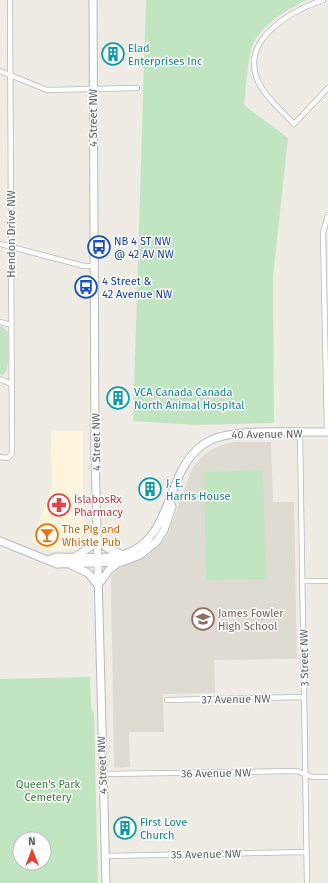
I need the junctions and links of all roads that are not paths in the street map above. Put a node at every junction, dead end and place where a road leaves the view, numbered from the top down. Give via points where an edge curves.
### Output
1 (10, 0) edge
2 (93, 0) edge
3 (323, 0) edge
4 (0, 71) edge
5 (10, 75) junction
6 (137, 88) dead end
7 (328, 88) edge
8 (93, 89) junction
9 (328, 215) edge
10 (0, 244) edge
11 (12, 247) junction
12 (94, 266) junction
13 (326, 269) edge
14 (0, 322) edge
15 (11, 325) junction
16 (327, 350) edge
17 (0, 379) edge
18 (12, 384) junction
19 (327, 432) edge
20 (300, 433) junction
21 (0, 457) edge
22 (170, 500) junction
23 (97, 538) junction
24 (0, 541) edge
25 (123, 555) junction
26 (75, 557) junction
27 (49, 560) junction
28 (97, 560) junction
29 (118, 563) junction
30 (68, 564) junction
31 (303, 581) junction
32 (328, 581) edge
33 (98, 585) junction
34 (304, 697) junction
35 (167, 700) dead end
36 (102, 774) junction
37 (305, 774) junction
38 (328, 777) edge
39 (306, 852) junction
40 (105, 856) junction
41 (106, 883) edge
42 (307, 883) edge

1 - 5 street, Hendon Drive NW
2 - 8 main road, 4 Street NW
3 - 7 street via 297,11 264,37 256,53 255,63 257,79 263,89 294,124
4 - 5 street
5 - 8 street via 47,90
5 - 11 street, Hendon Drive NW
6 - 8 street
8 - 12 main road, 4 Street NW
9 - 13 street via 323,233
10 - 11 street
11 - 12 street via 84,266
11 - 15 street, Hendon Drive NW
12 - 23 main road, 4 Street NW
13 - 16 street
14 - 15 street
15 - 18 street, Hendon Drive NW
16 - 19 street
17 - 18 street
18 - 21 street, Hendon Drive NW via 12,453 8,458
19 - 20 main road, 40 Avenue NW
20 - 22 main road, 40 Avenue NW via 232,434 211,440 198,448 185,463
20 - 31 street, 3 Street NW
22 - 25 main road, 40 Avenue NW via 152,536 141,546
22 - 29 main road, 40 Avenue NW via 172,508 164,530 157,540 140,555
23 - 25 main road via 107,548
23 - 26 main road via 90,547
23 - 28 main road, 4 Street NW
24 - 27 main road, 40 Avenue NW
25 - 28 main road, 40 Avenue NW
26 - 27 main road, 40 Avenue NW via 56,557
26 - 28 main road, 40 Avenue NW
27 - 30 main road, 40 Avenue NW via 57,564
28 - 29 main road, 40 Avenue NW
28 - 30 main road, 40 Avenue NW
28 - 33 main road, 4 Street NW
29 - 33 main road
30 - 33 main road via 88,573
31 - 32 street
31 - 34 street, 3 Street NW
33 - 36 main road, 4 Street NW
34 - 35 street, 37 Avenue NW
34 - 37 street, 3 Street NW
36 - 37 street, 36 Avenue NW via 297,771
36 - 40 main road, 4 Street NW
37 - 38 street, 36 Avenue NW via 312,777
37 - 39 street, 3 Street NW
39 - 40 street, 35 Avenue NW
39 - 42 street, 3 Street NW
40 - 41 main road, 4 Street NW

